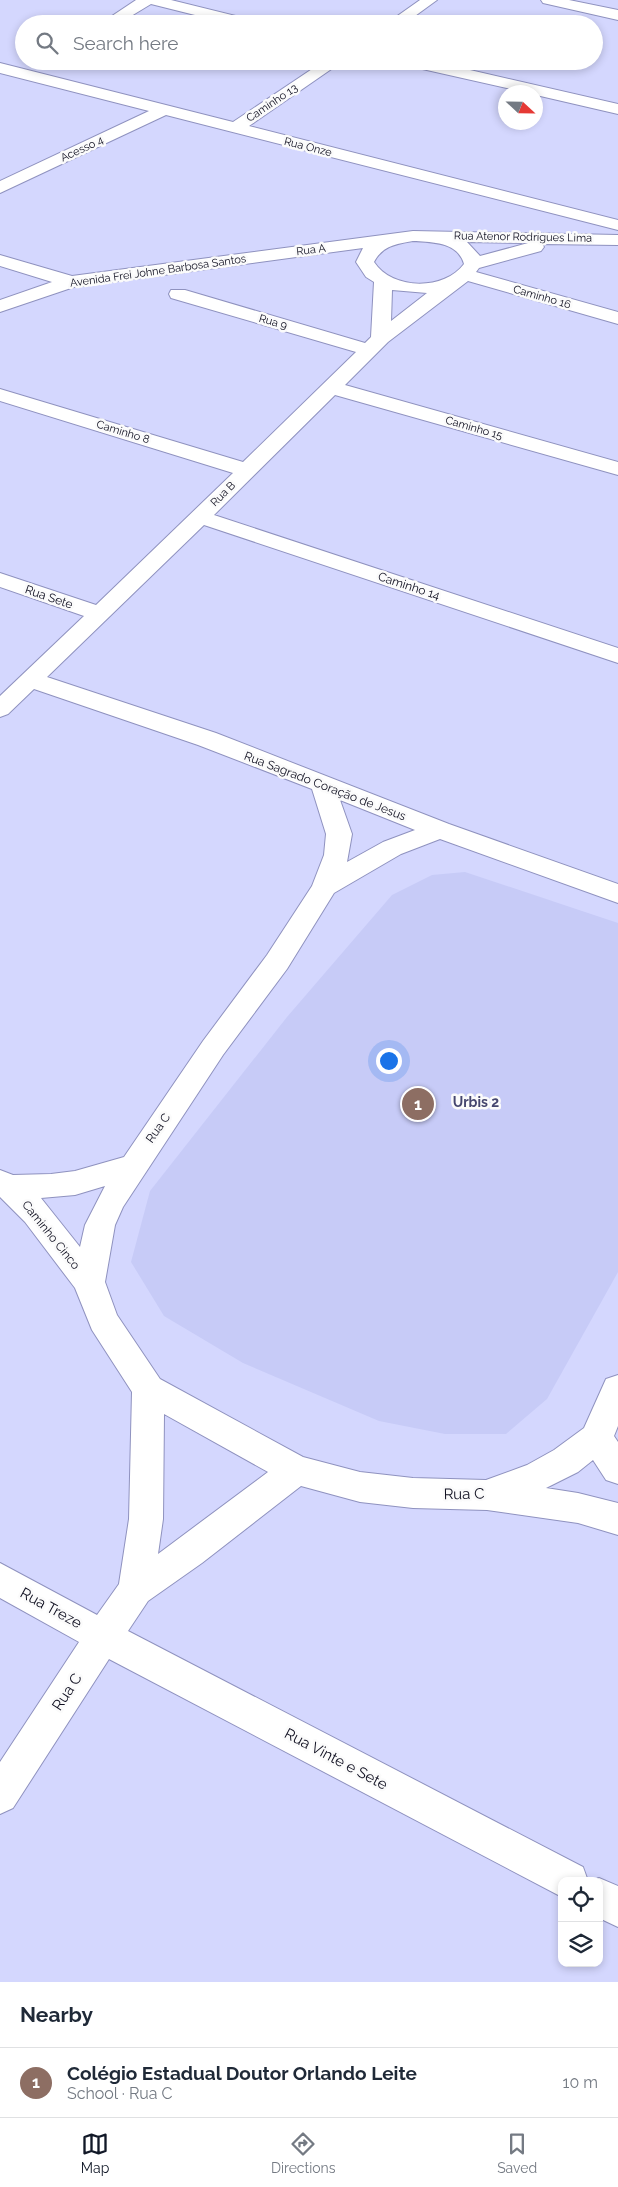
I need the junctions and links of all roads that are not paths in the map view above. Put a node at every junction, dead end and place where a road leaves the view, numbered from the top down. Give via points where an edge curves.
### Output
1 (147, 0) edge
2 (153, 0) edge
3 (430, 0) edge
4 (548, 0) edge
5 (122, 15) edge
6 (215, 15) edge
7 (407, 15) edge
8 (618, 16) edge
9 (0, 68) edge
10 (29, 70) edge
11 (322, 70) edge
12 (448, 70) edge
13 (23, 74) junction
14 (618, 109) edge
15 (164, 110) junction
16 (234, 129) junction
17 (0, 188) edge
18 (614, 232) edge
19 (427, 236) junction
20 (570, 237) junction
21 (388, 240) junction
22 (289, 253) junction
23 (0, 260) edge
24 (463, 275) junction
25 (377, 277) junction
26 (71, 282) junction
27 (178, 294) dead end
28 (0, 306) edge
29 (618, 318) edge
30 (375, 344) junction
31 (330, 387) junction
32 (0, 395) edge
33 (618, 469) edge
34 (246, 470) junction
35 (200, 517) junction
36 (0, 580) edge
37 (98, 613) junction
38 (618, 656) edge
39 (31, 680) junction
40 (0, 709) edge
41 (323, 786) junction
42 (440, 830) junction
43 (615, 885) edge
44 (325, 887) junction
45 (133, 1166) junction
46 (6, 1185) edge
47 (89, 1282) junction
48 (148, 1388) junction
49 (618, 1389) edge
50 (596, 1438) junction
51 (618, 1469) edge
52 (296, 1470) junction
53 (486, 1495) junction
54 (618, 1519) edge
55 (0, 1579) edge
56 (136, 1589) junction
57 (103, 1637) junction
58 (0, 1795) edge
59 (561, 1877) edge
60 (603, 1899) edge
61 (618, 1906) edge

1 - 5 street
2 - 6 street
3 - 7 street
4 - 8 street
9 - 13 street, Rua Onze
10 - 13 street
11 - 16 street, Caminho 13
12 - 14 street
13 - 15 street, Rua Onze
15 - 16 street, Rua Onze
15 - 17 street, Acesso 4
16 - 18 street, Rua Onze
18 - 20 street, Rua Atenor Rodrigues Lima
19 - 20 street, Rua Atenor Rodrigues Lima
19 - 21 street, Rua A
19 - 24 street via 457,244 469,254
20 - 24 street, Rua B
21 - 22 street, Rua A
21 - 25 street via 366,255 367,268
22 - 25 street, Rua A via 342,264
22 - 26 street, Avenida Frei Johne Barbosa Santos
23 - 26 street
24 - 25 street, Rua A via 416,288
24 - 29 street, Caminho 16
24 - 30 street, Rua B
25 - 30 street
26 - 28 street, Avenida Frei Johne Barbosa Santos
27 - 30 street, Rua 9
30 - 31 street, Rua B
31 - 33 street, Caminho 15
31 - 34 street, Rua B
32 - 34 street, Caminho 8
34 - 35 street, Rua B
35 - 37 street, Rua B
35 - 38 street, Caminho 14
36 - 37 street, Rua Sete
37 - 39 street, Rua B
39 - 40 street, Rua B
39 - 41 street, Rua Sagrado Coração de Jesus via 207,739
41 - 42 street, Rua Sagrado Coração de Jesus
41 - 44 street, Rua C via 339,834 337,855
42 - 43 street, Rua Sagrado Coração de Jesus
42 - 44 street, Rua C via 392,848
44 - 45 street, Rua C via 277,962 213,1048
45 - 46 street, Caminho Cinco via 75,1183
45 - 47 street, Rua C via 100,1225
46 - 47 street, Caminho Cinco via 46,1227
47 - 48 street, Rua C via 103,1321
48 - 52 street, Rua C
48 - 56 street, Rua C via 146,1519
49 - 50 street, Rua C
50 - 51 street
50 - 53 street, Rua C via 566,1461 538,1476
52 - 53 street, Rua C via 360,1487 413,1493
52 - 56 street, Rua C via 190,1552
53 - 54 street via 578,1508
55 - 57 street, Rua Treze
56 - 57 street, Rua C
57 - 58 street, Rua C
57 - 59 street, Rua Vinte e Sete
60 - 61 street

